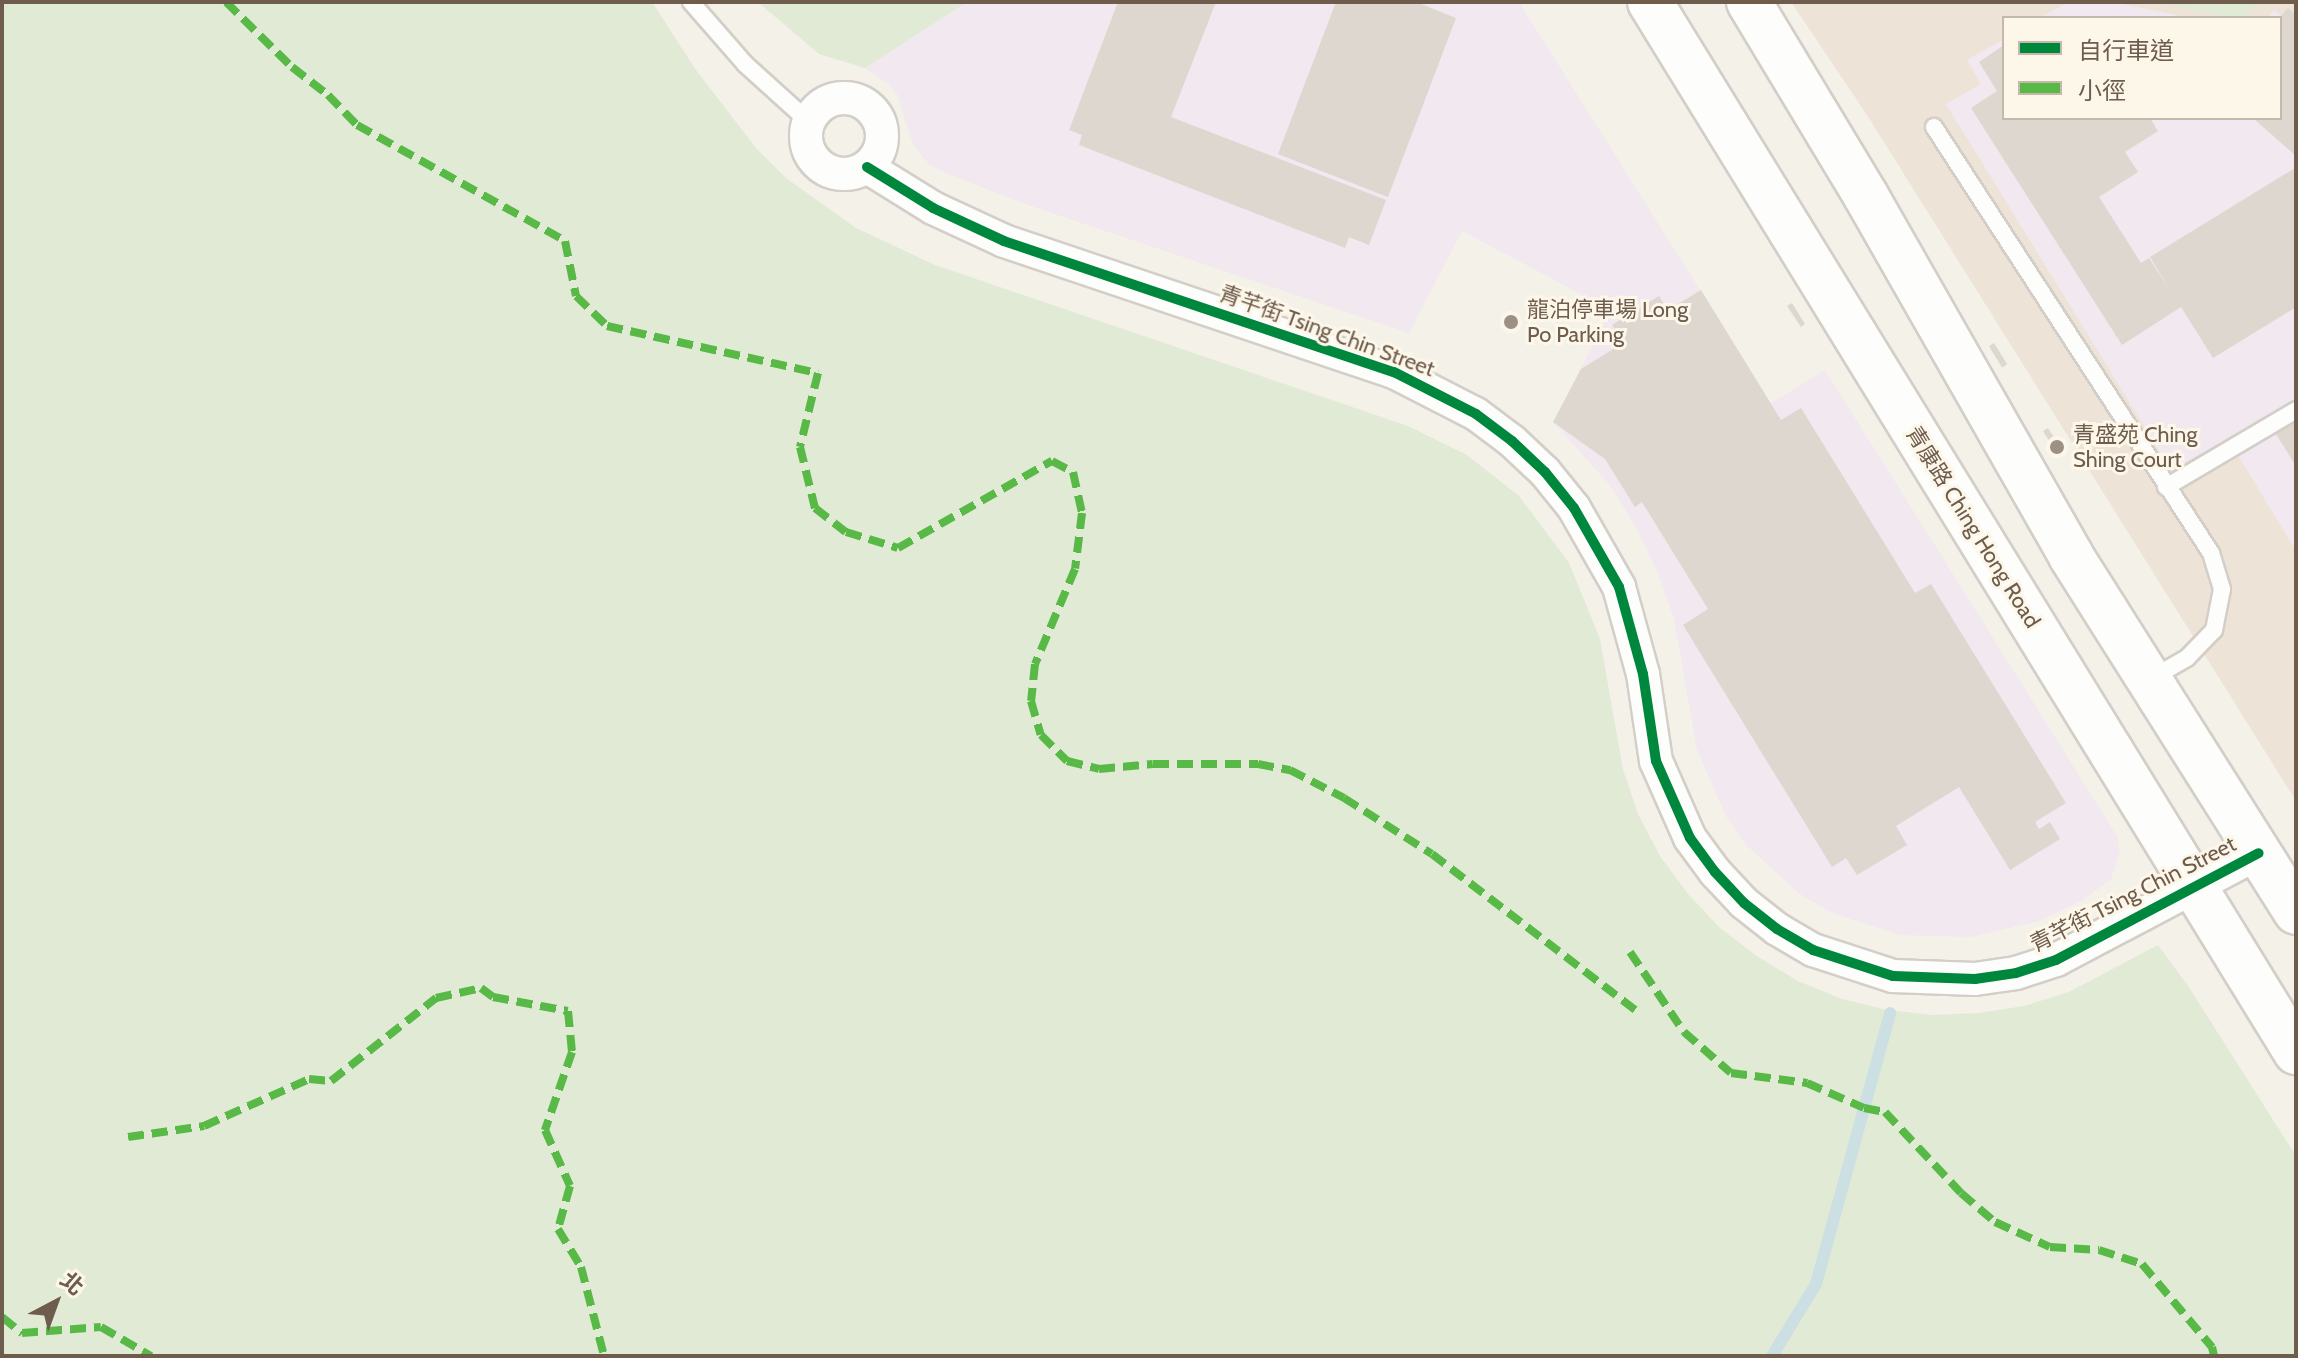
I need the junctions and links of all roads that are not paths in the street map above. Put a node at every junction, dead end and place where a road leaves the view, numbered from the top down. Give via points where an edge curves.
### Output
1 (691, 2) edge
2 (1650, 2) edge
3 (1749, 2) edge
4 (808, 121) junction
5 (1934, 127) dead end
6 (867, 167) junction
7 (2296, 410) edge
8 (2166, 487) junction
9 (2152, 678) junction
10 (2259, 853) junction
11 (2194, 887) junction
12 (2296, 912) edge
13 (2296, 1052) edge

1 - 4 lane via 745,64
2 - 11 main road, 青康路 Ching Hong Road
3 - 9 main road via 2071,556
4 - 6 street via 807,145 820,165 843,174
4 - 6 street via 825,102 863,102 873,110 883,133
5 - 8 lane
6 - 11 street, 青芊街 Tsing Chin Street via 933,208 1004,241 1394,372 1476,414 1512,441 1574,508 1619,587 1643,674 1656,761 1690,838 1744,903 1813,950 1893,976 1962,980 2016,973 2056,960
7 - 8 lane
8 - 9 lane via 2211,553 2222,589 2214,630 2187,658
9 - 10 main road
10 - 11 street, 青芊街 Tsing Chin Street
10 - 12 main road
11 - 13 main road, 青康路 Ching Hong Road

